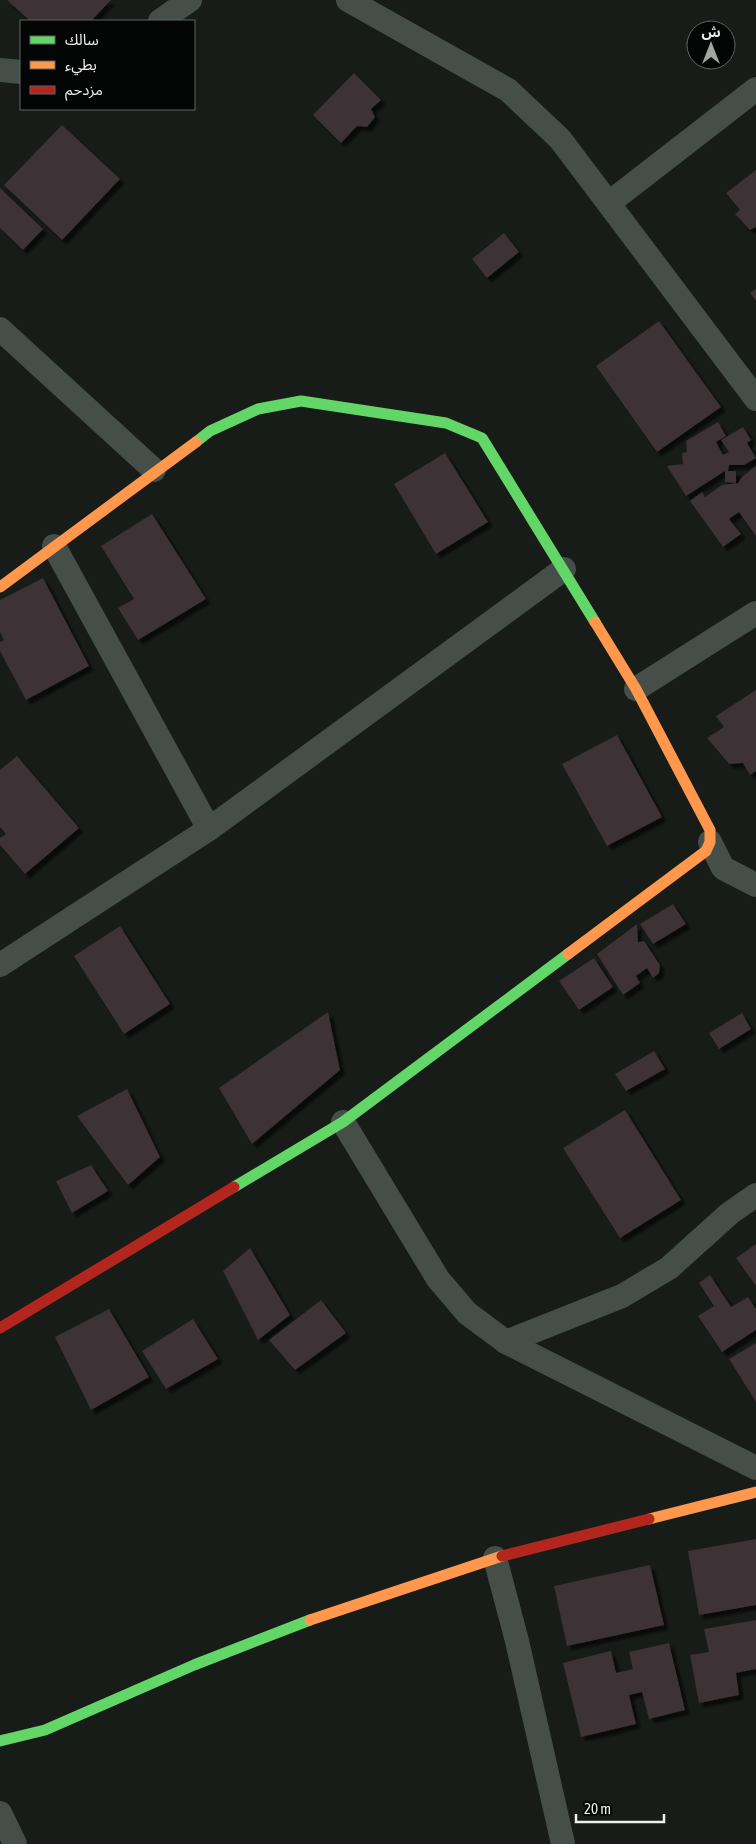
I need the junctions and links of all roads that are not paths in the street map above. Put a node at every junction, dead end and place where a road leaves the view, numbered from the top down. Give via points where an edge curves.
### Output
1 (190, 0) edge
2 (348, 0) edge
3 (161, 20) edge
4 (0, 70) edge
5 (20, 72) edge
6 (756, 89) edge
7 (608, 203) junction
8 (0, 330) edge
9 (756, 399) edge
10 (154, 470) junction
11 (54, 546) junction
12 (564, 569) junction
13 (0, 586) edge
14 (756, 613) edge
15 (636, 689) junction
16 (209, 829) junction
17 (710, 842) junction
18 (756, 885) edge
19 (0, 965) edge
20 (343, 1122) junction
21 (756, 1195) edge
22 (0, 1328) edge
23 (506, 1342) junction
24 (756, 1468) edge
25 (756, 1492) edge
26 (495, 1558) junction
27 (0, 1741) edge
28 (0, 1813) edge
29 (15, 1844) edge
30 (563, 1844) edge

1 - 3 street
2 - 7 street via 508,90 560,139
4 - 5 street
6 - 7 street
7 - 9 street
8 - 10 street
10 - 11 street
10 - 12 street via 210,431 258,409 301,401 446,424 482,438
11 - 13 street
11 - 16 street
12 - 15 street
12 - 16 street
14 - 15 street
15 - 17 street via 710,830
16 - 19 street
17 - 18 street via 723,868
17 - 20 street via 706,851
20 - 22 street
20 - 23 street via 438,1279 467,1313
21 - 23 street via 730,1213 661,1273 622,1296
23 - 24 street
25 - 26 street
26 - 27 street via 302,1623 194,1664 45,1730
26 - 30 street via 524,1668
28 - 29 street

